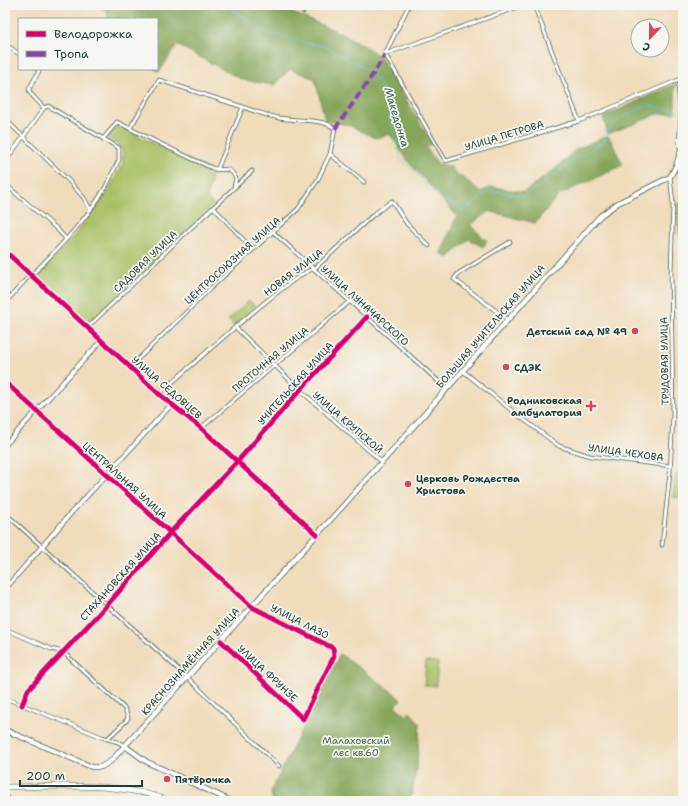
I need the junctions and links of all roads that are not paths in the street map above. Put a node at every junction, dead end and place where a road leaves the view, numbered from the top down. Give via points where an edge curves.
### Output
1 (306, 5) edge
2 (409, 5) edge
3 (524, 5) edge
4 (534, 5) edge
5 (304, 12) dead end
6 (5, 44) edge
7 (18, 53) edge
8 (385, 54) junction
9 (38, 70) edge
10 (682, 77) edge
11 (243, 107) junction
12 (44, 108) junction
13 (5, 119) edge
14 (579, 121) junction
15 (130, 128) junction
16 (24, 137) junction
17 (103, 139) junction
18 (683, 144) edge
19 (681, 150) junction
20 (330, 154) junction
21 (5, 162) edge
22 (217, 170) junction
23 (252, 171) dead end
24 (670, 177) junction
25 (364, 182) dead end
26 (5, 184) edge
27 (233, 188) junction
28 (214, 208) junction
29 (90, 209) junction
30 (273, 232) junction
31 (66, 239) junction
32 (510, 242) dead end
33 (429, 246) dead end
34 (253, 250) junction
35 (5, 251) edge
36 (314, 269) junction
37 (30, 275) junction
38 (350, 301) junction
39 (5, 303) edge
40 (367, 317) junction
41 (508, 320) junction
42 (235, 327) junction
43 (88, 328) junction
44 (102, 340) junction
45 (130, 367) junction
46 (276, 367) junction
47 (463, 371) junction
48 (5, 382) edge
49 (447, 389) junction
50 (300, 390) junction
51 (159, 394) junction
52 (171, 404) junction
53 (36, 411) junction
54 (200, 428) junction
55 (5, 445) edge
56 (237, 462) junction
57 (382, 462) junction
58 (671, 466) junction
59 (106, 475) junction
60 (5, 513) edge
61 (170, 534) junction
62 (317, 535) junction
63 (662, 545) dead end
64 (43, 546) junction
65 (5, 589) edge
66 (107, 605) junction
67 (252, 607) junction
68 (5, 629) edge
69 (221, 641) junction
70 (64, 652) junction
71 (188, 678) junction
72 (5, 698) edge
73 (22, 705) junction
74 (303, 719) joint
75 (5, 730) edge
76 (107, 739) junction
77 (125, 746) junction
78 (279, 766) dead end
79 (5, 787) edge
80 (170, 801) edge
81 (231, 801) edge

1 - 5 street
2 - 8 street
3 - 8 street
4 - 14 street
6 - 7 street
8 - 14 street, УЛИЦА ПЕТРОВА via 446,161
9 - 12 street via 29,89
10 - 14 street, УЛИЦА ПЕТРОВА
10 - 19 street via 678,87
11 - 15 street via 159,80
11 - 20 street, ЦЕНТРОСОЮЗНАЯ УЛИЦА via 278,118 332,125 336,129
11 - 22 street
12 - 16 street
12 - 17 street via 48,106
13 - 16 street
15 - 17 street via 117,122
15 - 22 street
16 - 21 street
16 - 29 street via 70,182
17 - 29 street via 119,148 119,160 105,188
18 - 19 main road
19 - 24 main road
20 - 25 street
20 - 30 street, ЦЕНТРОСОЮЗНАЯ УЛИЦА via 317,181 298,209
22 - 27 street via 226,168 233,172 236,179
23 - 27 street, САДОВАЯ УЛИЦА
24 - 41 main road, БОЛЬШАЯ УЧИТЕЛЬСКАЯ УЛИЦА via 618,203 600,216
24 - 58 street, ТРУДОВАЯ УЛИЦА via 673,203
26 - 31 street
27 - 28 street, САДОВАЯ УЛИЦА
28 - 34 street
28 - 43 street, САДОВАЯ УЛИЦА
29 - 31 street
30 - 34 street, ЦЕНТРОСОЮЗНАЯ УЛИЦА
30 - 36 street, УЛИЦА ЛУНАЧАРСКОГО
31 - 37 street
32 - 41 street via 454,279
33 - 36 street, НОВАЯ УЛИЦА via 407,224 392,201
34 - 45 street, ЦЕНТРОСОЮЗНАЯ УЛИЦА
35 - 37 street, УЛИЦА СЕДОВЦЕВ
36 - 38 street, УЛИЦА ЛУНАЧАРСКОГО
36 - 42 street, НОВАЯ УЛИЦА via 292,281
37 - 39 street
37 - 43 street, УЛИЦА СЕДОВЦЕВ
38 - 40 street, УЛИЦА ЛУНАЧАРСКОГО
38 - 46 street, ПРОТОЧНАЯ УЛИЦА
40 - 49 street, УЛИЦА ЛУНАЧАРСКОГО
40 - 50 street, УЧИТЕЛЬСКАЯ УЛИЦА
41 - 47 main road, БОЛЬШАЯ УЧИТЕЛЬСКАЯ УЛИЦА
42 - 46 street, УЛИЦА КРУПСКОЙ
42 - 51 street, НОВАЯ УЛИЦА
43 - 44 street, УЛИЦА СЕДОВЦЕВ
44 - 45 street, УЛИЦА СЕДОВЦЕВ
44 - 53 street
45 - 51 street, УЛИЦА СЕДОВЦЕВ
46 - 50 street, УЛИЦА КРУПСКОЙ
46 - 54 street, ПРОТОЧНАЯ УЛИЦА
47 - 49 main road, БОЛЬШАЯ УЧИТЕЛЬСКАЯ УЛИЦА
47 - 58 street, УЛИЦА ЧЕХОВА via 559,446 590,456
48 - 53 street, ЦЕНТРАЛЬНАЯ УЛИЦА
49 - 57 main road, БОЛЬШАЯ УЧИТЕЛЬСКАЯ УЛИЦА
50 - 56 street, УЧИТЕЛЬСКАЯ УЛИЦА
50 - 57 street, УЛИЦА КРУПСКОЙ
51 - 52 street, УЛИЦА СЕДОВЦЕВ
52 - 54 street, УЛИЦА СЕДОВЦЕВ
52 - 59 street
53 - 55 street
53 - 59 street, ЦЕНТРАЛЬНАЯ УЛИЦА
54 - 56 street, УЛИЦА СЕДОВЦЕВ
56 - 61 street, СТАХАНОВСКАЯ УЛИЦА
56 - 62 street, УЛИЦА СЕДОВЦЕВ
57 - 62 main road, БОЛЬШАЯ УЧИТЕЛЬСКАЯ УЛИЦА
58 - 63 street, ТРУДОВАЯ УЛИЦА
59 - 61 street, ЦЕНТРАЛЬНАЯ УЛИЦА
59 - 64 street
60 - 64 street
61 - 66 street, СТАХАНОВСКАЯ УЛИЦА
61 - 67 street, ЦЕНТРАЛЬНАЯ УЛИЦА
62 - 67 main road, КРАСНОЗНАМЁННАЯ УЛИЦА
64 - 65 street
64 - 66 street
66 - 70 street, СТАХАНОВСКАЯ УЛИЦА
66 - 71 street
67 - 69 main road, КРАСНОЗНАМЁННАЯ УЛИЦА
67 - 74 street, УЛИЦА ЛАЗО via 333,648 334,656
68 - 70 street
69 - 71 main road, КРАСНОЗНАМЁННАЯ УЛИЦА
69 - 74 street, УЛИЦА ФРУНЗЕ
70 - 73 street, СТАХАНОВСКАЯ УЛИЦА via 28,690
70 - 76 street via 126,709 128,718
71 - 77 main road, КРАСНОЗНАМЁННАЯ УЛИЦА
71 - 78 street
72 - 73 street
73 - 76 street
75 - 77 main road, КРАСНОЗНАМЁННАЯ УЛИЦА via 95,767 108,764
76 - 77 street
77 - 81 main road via 147,761
79 - 80 main road via 122,789

